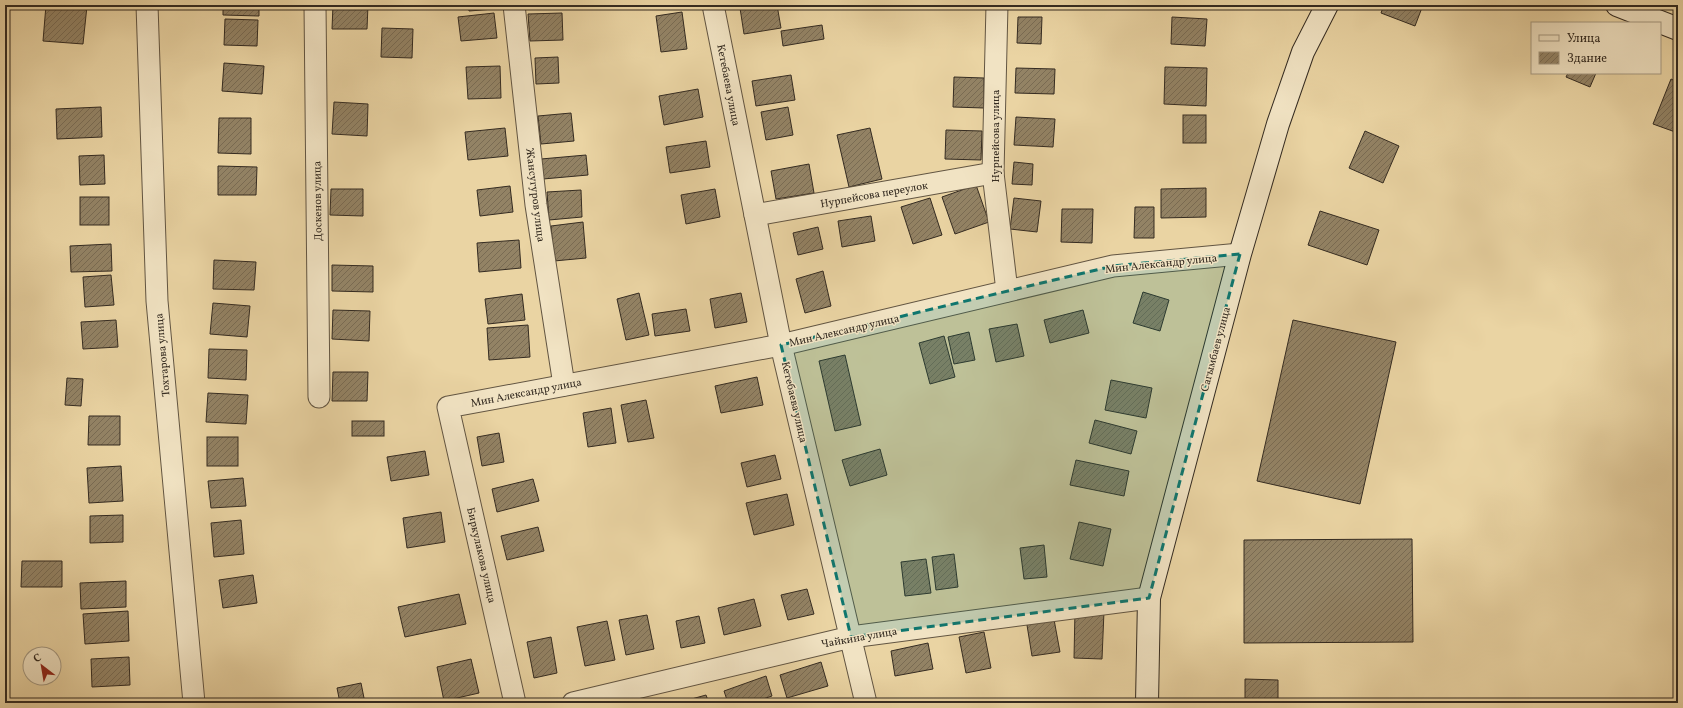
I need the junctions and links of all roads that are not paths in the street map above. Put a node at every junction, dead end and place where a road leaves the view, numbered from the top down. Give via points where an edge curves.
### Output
1 (147, 5) edge
2 (315, 5) edge
3 (514, 5) edge
4 (713, 5) edge
5 (997, 5) edge
6 (1327, 5) edge
7 (1617, 5) edge
8 (1660, 22) edge
9 (1661, 22) edge
10 (1678, 29) edge
11 (993, 173) junction
12 (755, 215) junction
13 (1240, 254) junction
14 (1007, 291) junction
15 (781, 345) junction
16 (564, 385) junction
17 (319, 398) dead end
18 (448, 407) joint
19 (1149, 598) junction
20 (851, 637) junction
21 (194, 703) edge
22 (515, 703) edge
23 (574, 703) edge
24 (866, 703) edge
25 (1147, 703) edge

1 - 21 street, Тохтарова улица via 157,300
2 - 17 street, Доскенов улица
3 - 16 street, Жансугуров улица via 536,205
4 - 12 street, Кетебаева улица
5 - 11 street, Нурпейсова улица
6 - 13 street, Сагымбаев улица via 1303,52 1278,124
7 - 8 street
9 - 10 street
11 - 12 street, Нурпейсова переулок
11 - 14 street, Нурпейсова улица
12 - 15 street, Кетебаева улица
13 - 14 street, Мин Александр улица via 1113,266
13 - 19 street, Сагымбаев улица
14 - 15 street, Мин Александр улица
15 - 16 street, Мин Александр улица
15 - 20 street, Кетебаева улица
16 - 18 street, Мин Александр улица
18 - 22 street, Биркулакова улица
19 - 20 street, Чайкина улица
19 - 25 street, Сагымбаев улица
20 - 23 street, Чайкина улица
20 - 24 street, Кетебаева улица

